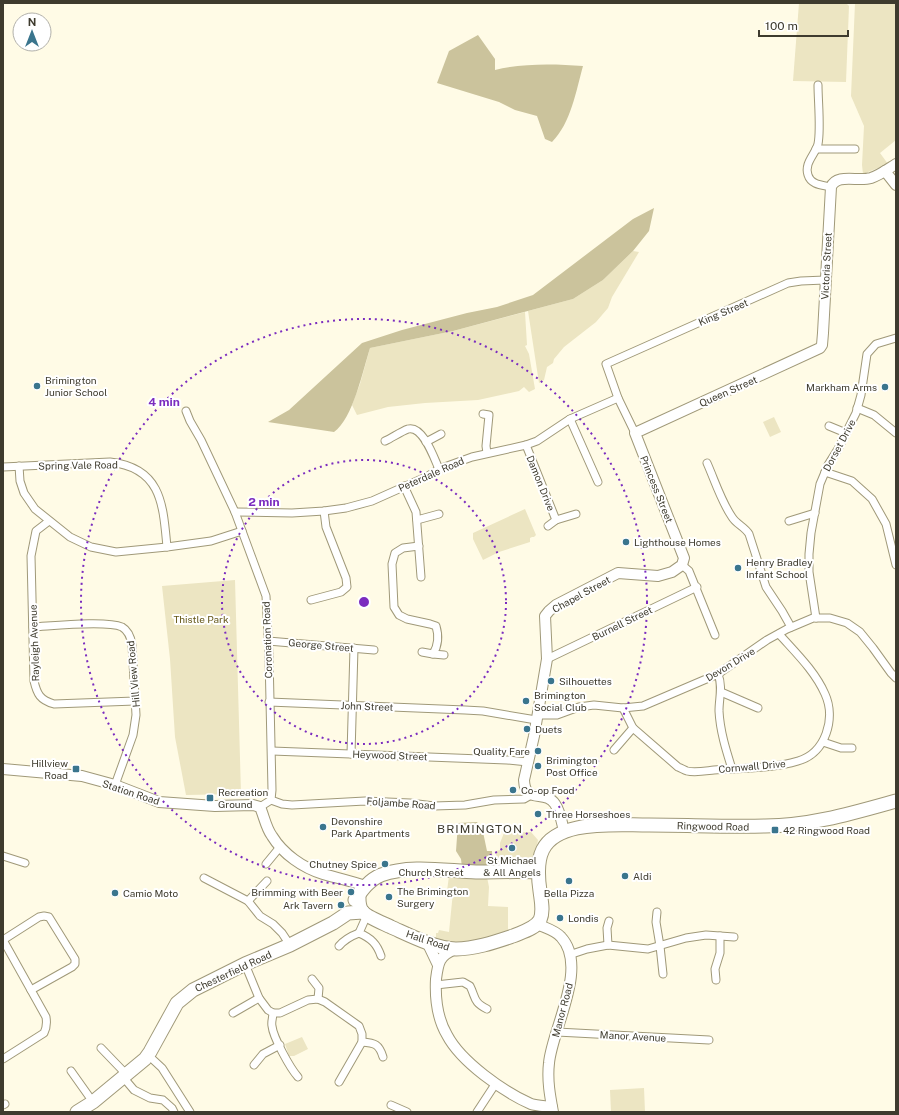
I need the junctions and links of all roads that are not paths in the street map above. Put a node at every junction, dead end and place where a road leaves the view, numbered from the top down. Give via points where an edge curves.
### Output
1 (818, 85) dead end
2 (816, 149) junction
3 (856, 149) dead end
4 (896, 164) edge
5 (884, 171) junction
6 (832, 185) junction
7 (896, 185) edge
8 (825, 280) junction
9 (896, 338) edge
10 (820, 348) joint
11 (606, 364) joint
12 (618, 398) junction
13 (857, 408) junction
14 (186, 412) dead end
15 (483, 414) dead end
16 (570, 419) junction
17 (829, 426) dead end
18 (895, 430) edge
19 (635, 433) junction
20 (441, 434) dead end
21 (846, 434) junction
22 (385, 441) dead end
23 (426, 442) junction
24 (526, 445) junction
25 (487, 453) junction
26 (707, 463) dead end
27 (19, 466) junction
28 (3, 467) edge
29 (439, 469) junction
30 (825, 472) junction
31 (598, 482) dead end
32 (404, 486) junction
33 (324, 511) junction
34 (235, 512) junction
35 (815, 513) junction
36 (439, 514) dead end
37 (576, 514) dead end
38 (416, 520) junction
39 (556, 520) junction
40 (49, 521) junction
41 (789, 521) dead end
42 (548, 526) dead end
43 (242, 531) junction
44 (419, 546) junction
45 (167, 547) junction
46 (894, 549) edge
47 (682, 565) junction
48 (896, 565) edge
49 (421, 577) dead end
50 (696, 587) junction
51 (310, 600) dead end
52 (816, 618) junction
53 (33, 627) junction
54 (790, 627) junction
55 (779, 634) junction
56 (715, 635) dead end
57 (268, 641) junction
58 (354, 648) junction
59 (374, 650) dead end
60 (422, 652) dead end
61 (433, 654) junction
62 (444, 655) dead end
63 (547, 660) junction
64 (718, 674) junction
65 (896, 678) edge
66 (721, 692) junction
67 (135, 701) junction
68 (269, 702) junction
69 (353, 705) junction
70 (623, 708) junction
71 (758, 708) dead end
72 (536, 717) junction
73 (633, 728) junction
74 (823, 742) junction
75 (852, 748) dead end
76 (614, 750) dead end
77 (272, 751) junction
78 (351, 754) junction
79 (528, 762) junction
80 (3, 769) edge
81 (732, 769) junction
82 (115, 786) junction
83 (531, 795) junction
84 (271, 800) junction
85 (896, 801) edge
86 (260, 807) junction
87 (564, 831) junction
88 (280, 847) junction
89 (3, 856) edge
90 (539, 856) junction
91 (25, 863) dead end
92 (266, 864) dead end
93 (518, 872) junction
94 (538, 872) junction
95 (204, 878) dead end
96 (268, 881) dead end
97 (362, 890) junction
98 (248, 901) junction
99 (657, 912) dead end
100 (365, 913) junction
101 (343, 916) junction
102 (609, 922) dead end
103 (537, 924) junction
104 (359, 933) junction
105 (720, 936) junction
106 (734, 937) dead end
107 (3, 940) edge
108 (427, 942) junction
109 (290, 945) junction
110 (608, 945) junction
111 (339, 946) dead end
112 (660, 946) junction
113 (456, 949) junction
114 (569, 955) junction
115 (381, 956) dead end
116 (245, 964) junction
117 (438, 965) junction
118 (662, 974) dead end
119 (312, 979) dead end
120 (716, 980) dead end
121 (436, 985) junction
122 (31, 990) junction
123 (260, 998) junction
124 (318, 999) junction
125 (486, 1008) dead end
126 (233, 1013) dead end
127 (273, 1013) junction
128 (557, 1032) junction
129 (709, 1040) dead end
130 (362, 1042) junction
131 (280, 1045) junction
132 (101, 1048) dead end
133 (148, 1055) junction
134 (383, 1057) dead end
135 (3, 1059) edge
136 (254, 1065) dead end
137 (71, 1071) dead end
138 (124, 1076) junction
139 (298, 1077) dead end
140 (339, 1082) dead end
141 (496, 1083) junction
142 (92, 1102) junction
143 (391, 1105) dead end
144 (552, 1109) edge
145 (77, 1112) edge
146 (174, 1112) edge
147 (190, 1112) edge
148 (408, 1112) edge
149 (477, 1112) edge

1 - 2 street via 814,104 818,142
2 - 3 street
2 - 6 street via 807,164 808,176 816,184
4 - 5 street
5 - 6 street via 871,178 839,180
5 - 7 street
6 - 8 street, Victoria Street
8 - 10 street, Victoria Street
8 - 11 street, King Street via 788,283
9 - 13 street, Dorset Drive via 876,344 867,354
10 - 19 street, Queen Street
11 - 12 street, Princess Street
12 - 16 street, Peterdale Road
12 - 19 street, Princess Street
13 - 18 street via 874,415
13 - 21 street, Dorset Drive
14 - 34 street, Coronation Road
15 - 25 street via 489,415
16 - 24 street, Peterdale Road via 537,441
16 - 31 street
17 - 21 street
19 - 47 street, Princess Street via 684,558
20 - 23 street
21 - 30 street, Dorset Drive
22 - 23 street via 408,429 415,429 422,434
23 - 29 street
24 - 25 street, Peterdale Road
24 - 39 street, Damon Drive
25 - 29 street, Peterdale Road
26 - 54 street via 727,510 749,534 766,587
27 - 28 street, Spring Vale Road
27 - 40 street via 20,481 28,502
27 - 45 street, Spring Vale Road via 110,462 138,469 147,477 160,498
29 - 32 street, Peterdale Road
30 - 35 street, Dorset Drive via 820,484
30 - 46 street via 852,481 872,499 886,524
32 - 33 street, Peterdale Road via 372,501
32 - 38 street via 416,512
33 - 34 street, Peterdale Road
33 - 51 street via 326,527 346,578 347,587 341,592
34 - 43 street, Coronation Road
35 - 41 street
35 - 52 street, Dorset Drive via 809,572
36 - 38 street
37 - 39 street, Damon Drive
38 - 44 street
39 - 42 street, Damon Drive
40 - 45 street via 70,537 91,547 116,552
40 - 53 street, Rayleigh Avenue via 36,531 31,556
43 - 45 street via 211,542
43 - 57 street, Coronation Road via 266,596
44 - 49 street
44 - 61 street via 403,548 395,553 392,564 394,607 399,615 407,619 436,626 437,648
46 - 48 street
47 - 50 street, Princess Street via 689,571
47 - 63 street, Chapel Street via 672,572 658,576 618,573 556,605 545,616
50 - 56 street, Princess Street
50 - 63 street, Burnell Street
52 - 54 street, Devon Drive
52 - 65 street, Devon Drive via 830,618 847,623 860,632
53 - 67 street, Hill View Road via 102,624 123,628 130,636 132,645
53 - 67 street, Rayleigh Avenue via 34,681 40,697 45,702 54,704
54 - 55 street, Devon Drive
55 - 64 street, Devon Drive
55 - 74 street, Cornwall Drive via 814,675 826,695 830,719
57 - 58 street, George Street
57 - 68 street, Coronation Road
58 - 59 street, George Street
58 - 69 street
60 - 61 street
61 - 62 street
63 - 72 street, Chapel Street
64 - 66 street
64 - 70 street, Devon Drive via 643,706
66 - 71 street
66 - 81 street via 721,728
67 - 82 street, Hill View Road via 133,735
68 - 69 street, John Street
68 - 77 street, Coronation Road
69 - 72 street, John Street via 483,711
69 - 78 street
70 - 72 street, Devon Drive via 594,705 557,715
70 - 73 street, Cornwall Drive
72 - 79 street, Chapel Street
73 - 76 street
73 - 81 street, Cornwall Drive via 678,767 687,771
74 - 75 street via 841,748
74 - 81 street, Cornwall Drive via 800,761
77 - 78 street, Heywood Street
77 - 84 street, Coronation Road
78 - 79 street, Heywood Street
79 - 83 street, Chapel Street via 524,785
80 - 82 street, Station Road via 82,776
82 - 86 street, Station Road via 159,802
83 - 84 street, Foljambe Road via 524,799 434,806 410,802 365,801 292,805
83 - 87 street via 544,796 556,805
84 - 86 street
85 - 87 highway, Ringwood Road via 842,816 802,823 768,826 612,824
86 - 88 street via 271,835
87 - 90 highway, Ringwood Road via 550,840
88 - 92 street
88 - 97 street via 306,867
89 - 91 street
90 - 93 highway, Ringwood Road
90 - 94 highway
93 - 94 highway, Church Street
93 - 97 highway, Church Street via 422,869 396,871 380,876
94 - 103 highway via 542,910
95 - 98 street
96 - 98 street
97 - 100 highway via 360,906
97 - 101 highway, Church Street
98 - 109 street via 260,916 282,932
99 - 112 street
100 - 101 highway, Chesterfield Road via 348,913
100 - 104 street
100 - 108 highway, Hall Road
101 - 109 highway, Chesterfield Road
102 - 110 street
103 - 113 highway, Hall Road via 529,930 497,941
103 - 114 street, Manor Road via 562,937
104 - 111 street via 344,940
104 - 115 street via 374,942
105 - 106 street
105 - 112 street via 686,938
105 - 120 street
107 - 122 street
107 - 122 street via 39,917 49,917 75,959 72,967
108 - 113 highway, Hall Road
108 - 117 street
109 - 116 highway, Chesterfield Road
110 - 112 street via 648,949
110 - 114 street
112 - 118 street
113 - 117 street via 445,954
114 - 128 street, Manor Road via 572,974
116 - 123 street
116 - 133 highway, Chesterfield Road via 193,990 177,1004
117 - 121 street
119 - 124 street via 318,988
121 - 125 street via 463,982 470,986 475,1001
121 - 141 street via 440,1019 453,1045
122 - 135 street via 46,1017 47,1027 44,1033
123 - 126 street
123 - 127 street
124 - 127 street via 308,1000 280,1013
124 - 130 street via 358,1026
127 - 131 street via 272,1026
128 - 129 street, Manor Avenue
128 - 144 street, Manor Road via 549,1064
130 - 134 street via 374,1043 381,1048
130 - 140 street
131 - 136 street via 263,1054
131 - 139 street
132 - 138 street
133 - 138 highway, Chesterfield Road
133 - 147 street via 162,1068
137 - 142 street
138 - 142 highway, Chesterfield Road
138 - 146 street via 134,1090 150,1098 163,1100
141 - 144 street via 532,1104
141 - 149 street
142 - 145 highway, Chesterfield Road
143 - 148 street

